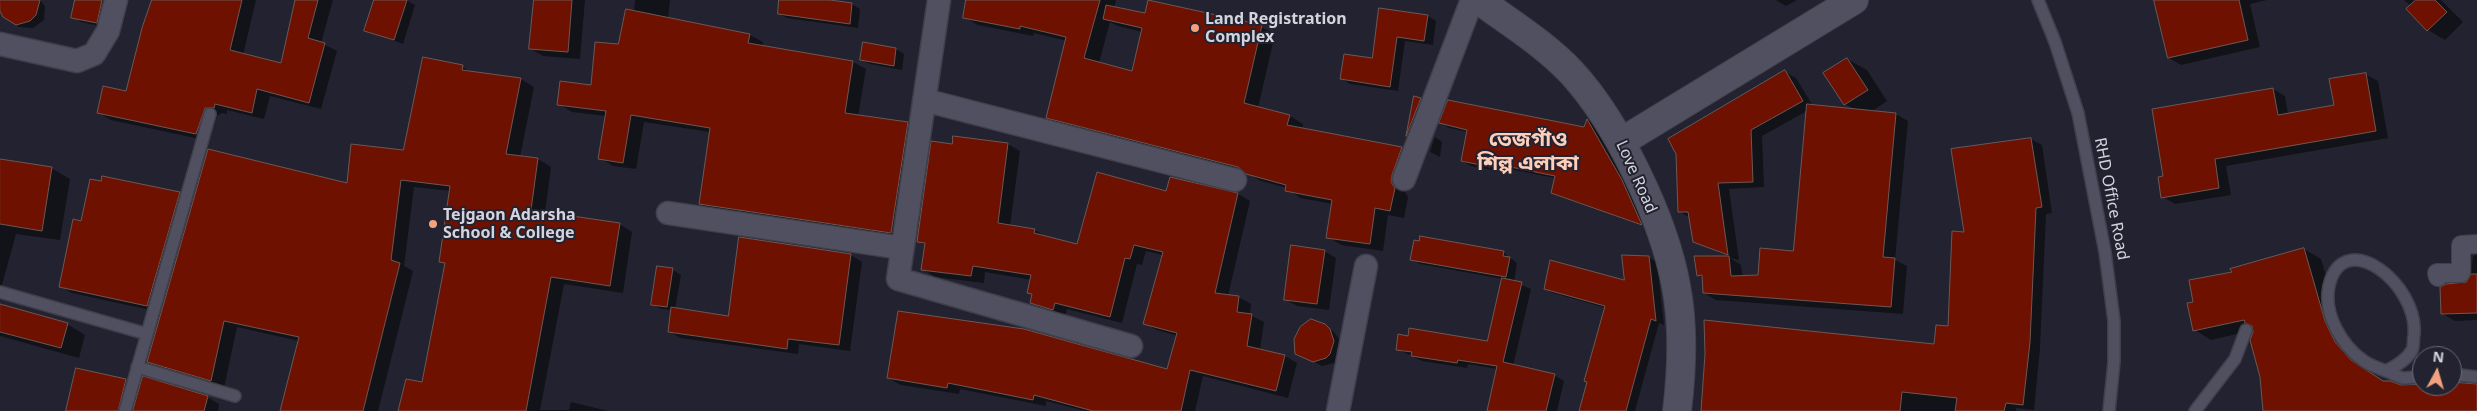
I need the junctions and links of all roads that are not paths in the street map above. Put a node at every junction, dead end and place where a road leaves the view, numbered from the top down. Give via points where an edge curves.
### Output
1 (116, 0) edge
2 (939, 0) edge
3 (1472, 0) edge
4 (1479, 0) edge
5 (1854, 0) edge
6 (2038, 0) edge
7 (0, 44) edge
8 (924, 100) junction
9 (210, 114) dead end
10 (1621, 142) junction
11 (1404, 179) dead end
12 (1236, 180) dead end
13 (668, 213) dead end
14 (2477, 244) edge
15 (902, 248) junction
16 (1366, 266) dead end
17 (2438, 277) dead end
18 (0, 292) edge
19 (2246, 330) dead end
20 (147, 334) junction
21 (1131, 346) dead end
22 (138, 367) junction
23 (2386, 371) junction
24 (2462, 375) edge
25 (2412, 377) edge
26 (2476, 377) edge
27 (236, 396) dead end
28 (125, 411) edge
29 (1338, 411) edge
30 (1677, 411) edge
31 (2110, 411) edge
32 (2195, 411) edge

1 - 7 street via 108,31 94,54 77,61
2 - 8 street
3 - 11 street
4 - 10 main road, Love Road via 1545,48 1571,72 1600,107
5 - 10 main road
6 - 31 lane, RHD Office Road via 2078,113 2105,252 2114,321
8 - 12 street
8 - 15 street
9 - 20 lane
10 - 30 main road, Love Road via 1651,209 1676,285 1681,355
13 - 15 street
14 - 17 street via 2461,245 2461,273 2437,273
15 - 21 street via 898,279
16 - 29 street
18 - 20 lane
19 - 32 lane via 2235,359
20 - 22 lane
22 - 27 lane
22 - 28 lane
23 - 23 lane via 2402,362 2412,349 2413,313 2393,279 2365,262 2350,261 2332,274 2327,294 2329,315 2342,338 2364,362
23 - 25 lane via 2403,378
24 - 26 lane

